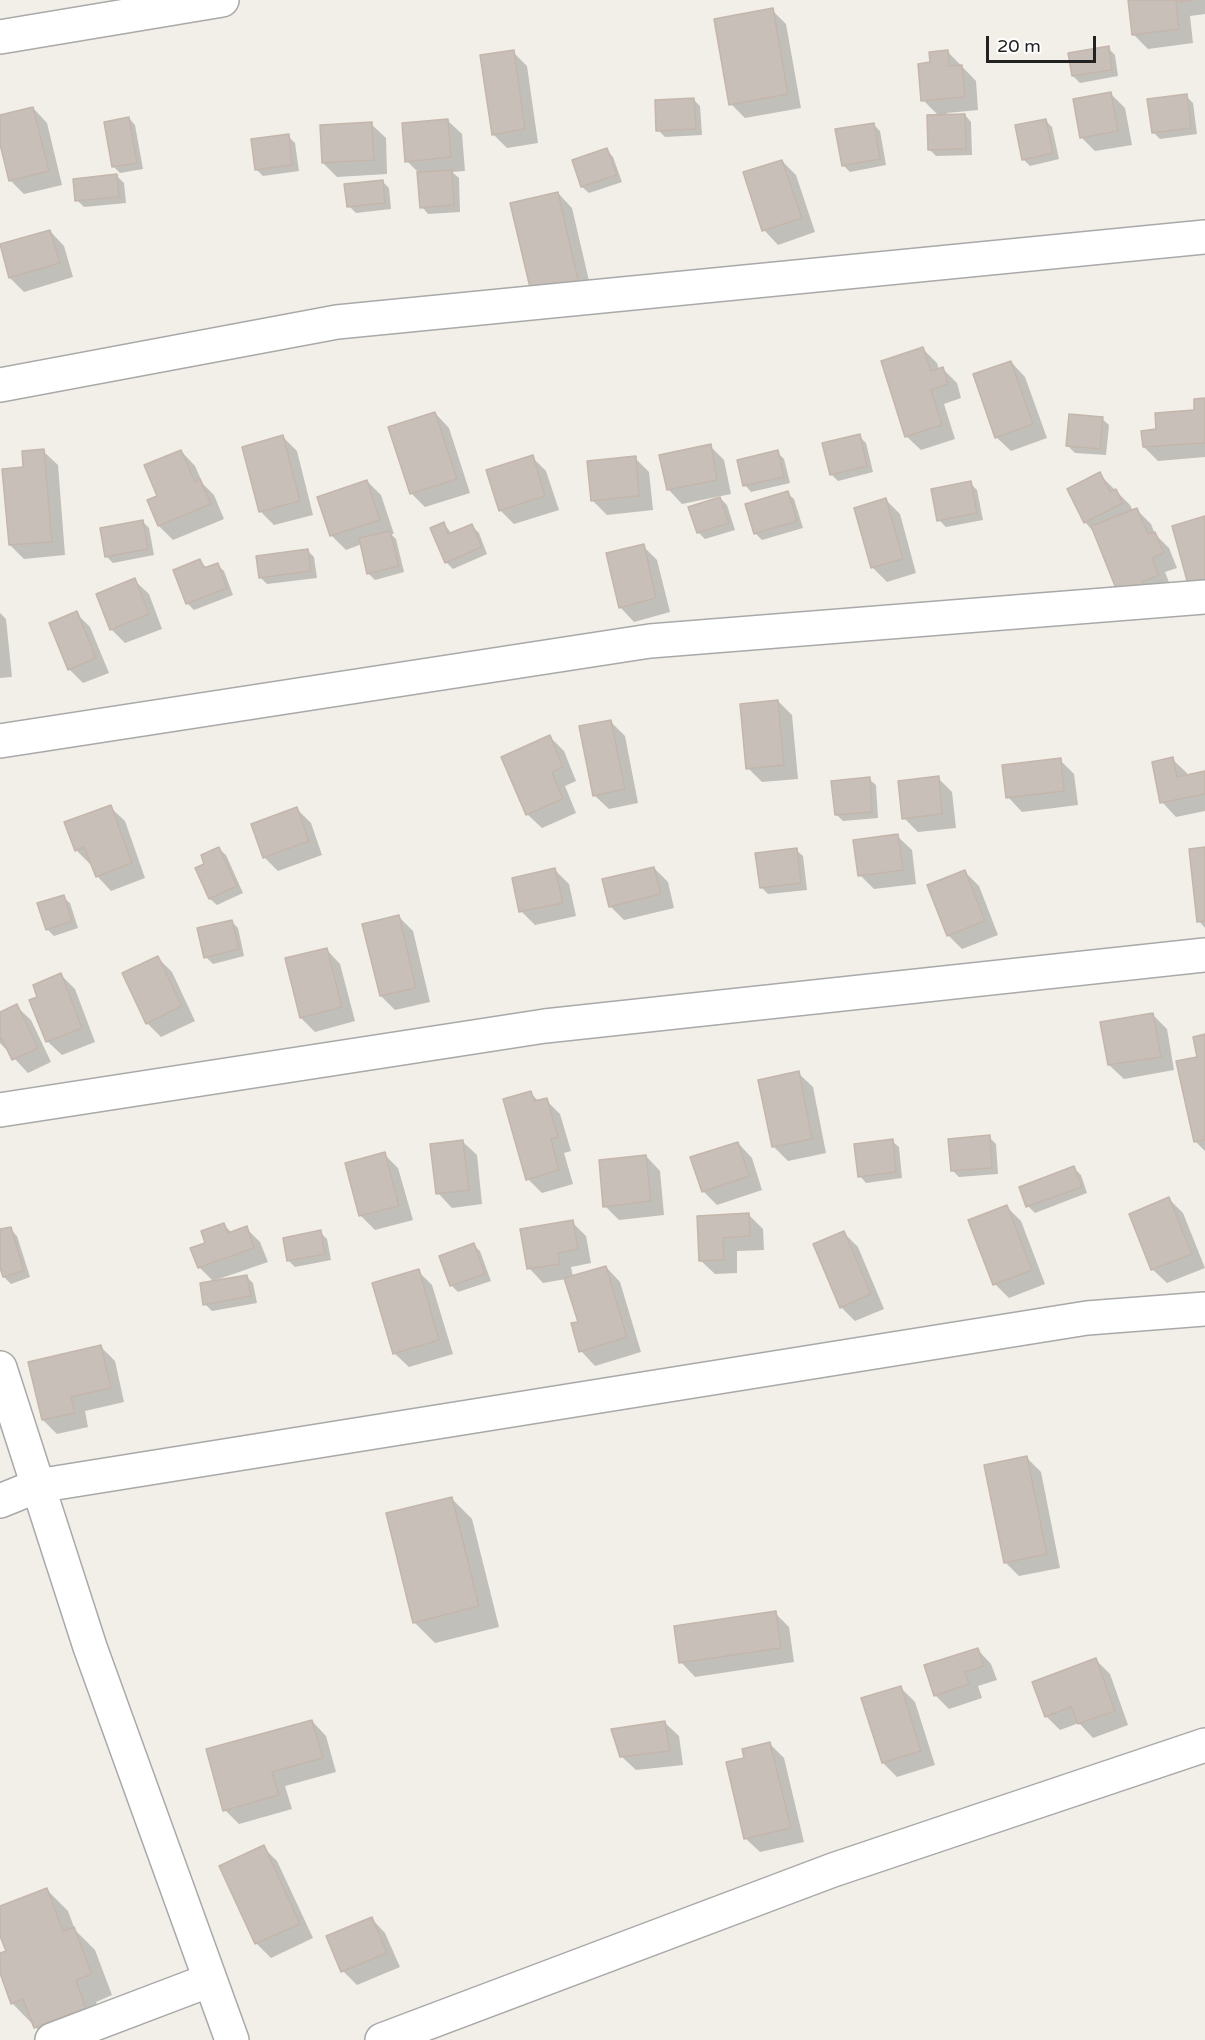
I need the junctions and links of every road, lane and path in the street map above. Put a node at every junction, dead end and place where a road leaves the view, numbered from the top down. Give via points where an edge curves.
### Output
1 (222, 0) edge
2 (0, 36) edge
3 (1205, 237) edge
4 (0, 385) edge
5 (1205, 597) edge
6 (0, 741) edge
7 (1205, 955) edge
8 (0, 1110) edge
9 (1205, 1309) edge
10 (0, 1368) edge
11 (37, 1486) junction
12 (0, 1501) edge
13 (1205, 1745) edge
14 (210, 1980) junction
15 (52, 2040) edge
16 (232, 2040) edge
17 (382, 2040) edge

1 - 2 street
3 - 4 street via 337,322
5 - 6 street via 650,641
7 - 8 street via 545,1026
9 - 11 street via 1087,1318
10 - 11 street
11 - 12 street
11 - 14 street via 90,1647
13 - 17 street via 833,1870
14 - 15 street
14 - 16 street

